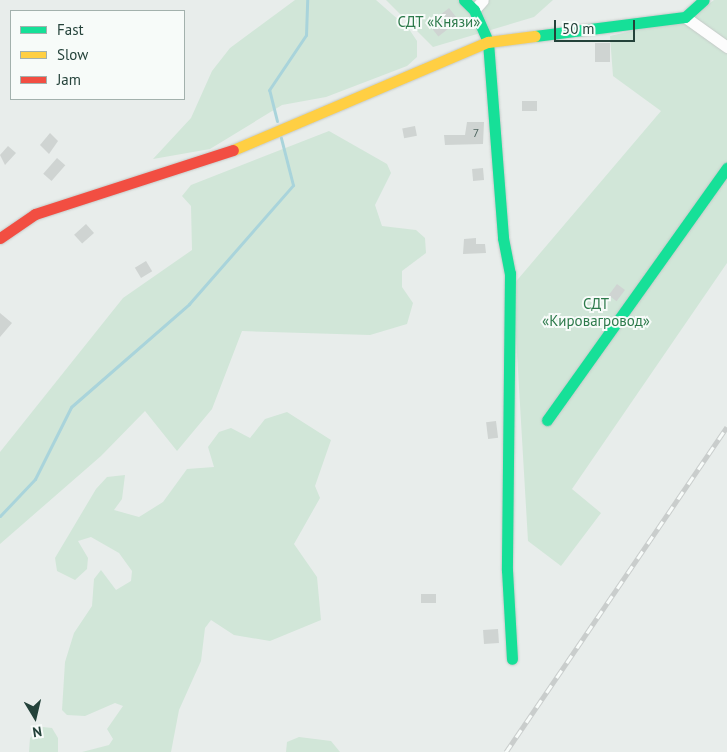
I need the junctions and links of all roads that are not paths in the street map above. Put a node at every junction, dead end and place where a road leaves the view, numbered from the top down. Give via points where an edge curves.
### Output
1 (464, 0) edge
2 (483, 0) edge
3 (704, 0) edge
4 (474, 10) junction
5 (685, 17) junction
6 (488, 42) junction
7 (727, 47) edge
8 (727, 168) edge
9 (0, 238) edge
10 (548, 420) dead end
11 (512, 659) dead end

1 - 4 street
2 - 4 street
3 - 5 street
4 - 6 street
5 - 6 street
5 - 7 street
6 - 9 street via 222,155 35,214
6 - 11 street via 503,238 510,273 507,570
8 - 10 street

